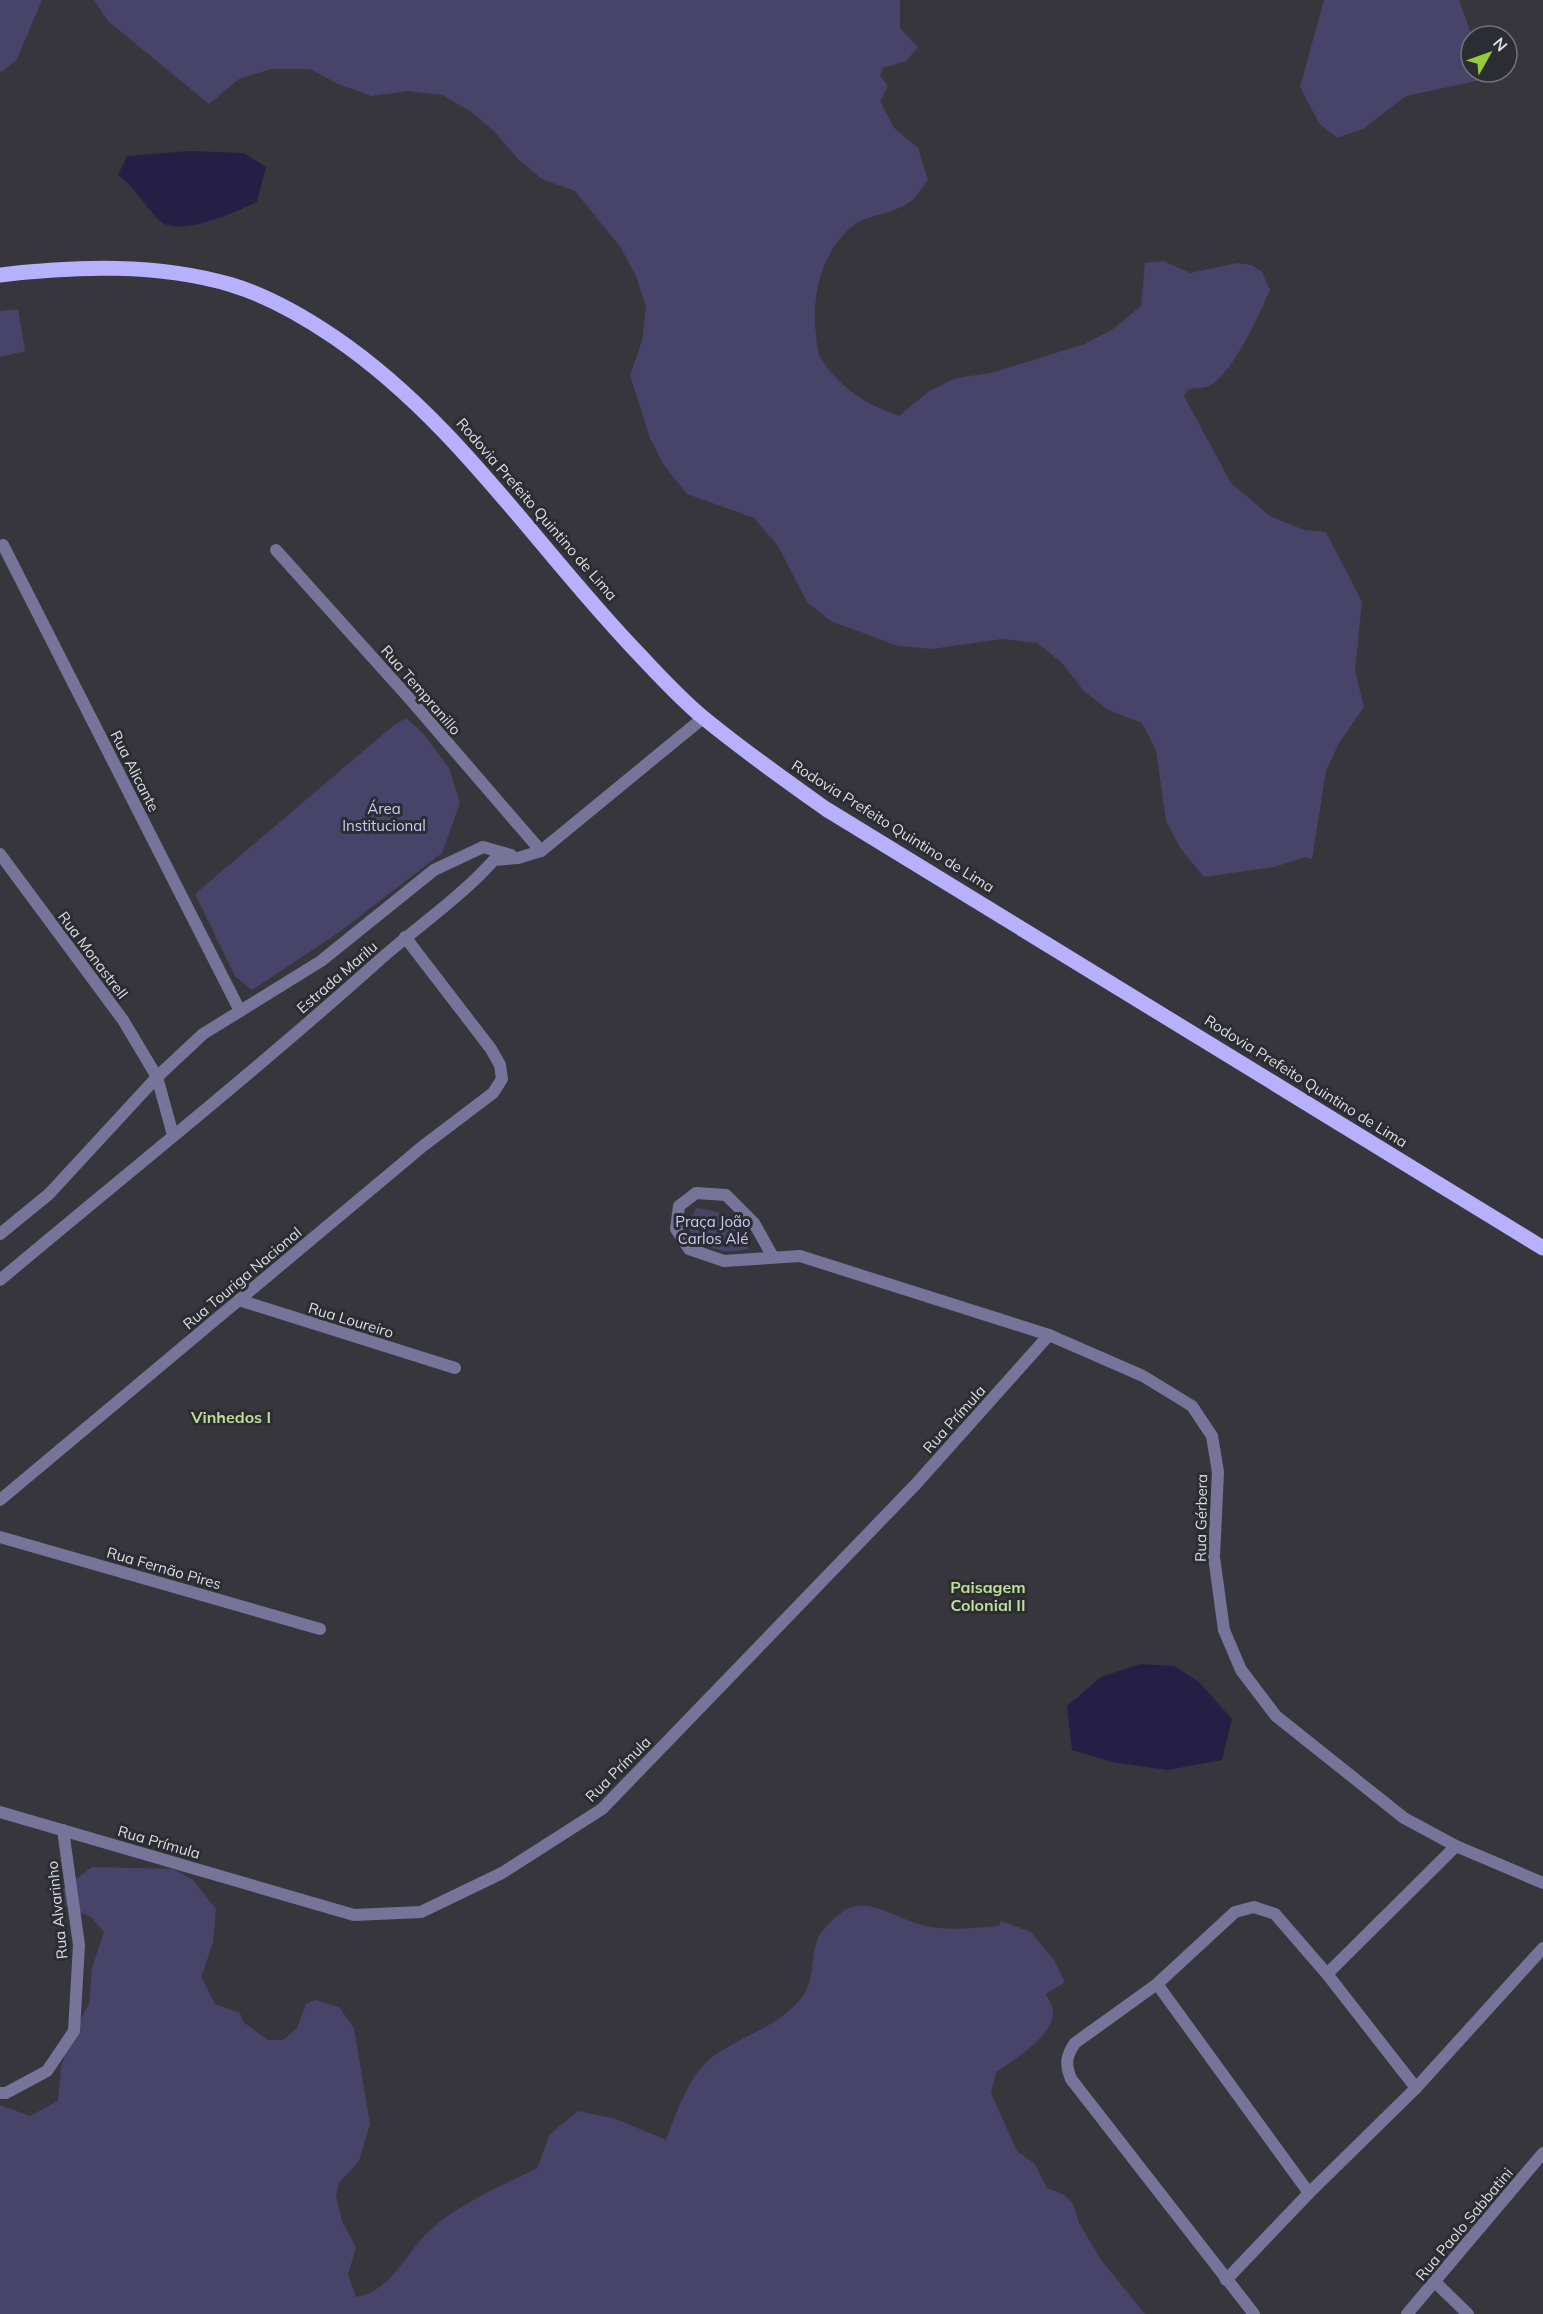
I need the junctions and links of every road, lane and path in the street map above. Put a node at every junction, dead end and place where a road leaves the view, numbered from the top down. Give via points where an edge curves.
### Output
1 (0, 275) edge
2 (3, 545) dead end
3 (276, 550) dead end
4 (703, 718) junction
5 (541, 851) junction
6 (0, 854) edge
7 (518, 858) junction
8 (405, 937) junction
9 (240, 1011) junction
10 (157, 1077) junction
11 (173, 1135) junction
12 (0, 1234) edge
13 (1543, 1248) edge
14 (773, 1257) junction
15 (0, 1280) edge
16 (239, 1300) junction
17 (1049, 1335) junction
18 (455, 1368) dead end
19 (0, 1500) edge
20 (0, 1537) edge
21 (320, 1629) dead end
22 (0, 1812) edge
23 (63, 1830) junction
24 (1456, 1846) junction
25 (1543, 1883) edge
26 (1543, 1948) edge
27 (1327, 1974) junction
28 (1157, 1984) junction
29 (1416, 2088) junction
30 (0, 2093) edge
31 (1543, 2153) edge
32 (1309, 2193) junction
33 (1227, 2280) junction
34 (1436, 2283) junction
35 (1254, 2314) edge
36 (1407, 2314) edge
37 (1468, 2314) edge

1 - 4 main road, Rodovia Prefeito Quintino de Lima via 99,269 190,276 233,285 314,323 381,372 448,434 633,648
2 - 9 street, Rua Alicante
3 - 5 street, Rua Tempranillo
4 - 5 street, Estrada Marilu
4 - 13 main road, Rodovia Prefeito Quintino de Lima via 826,809
5 - 7 street, Estrada Marilu
6 - 10 street, Rua Monastrell via 123,1020
7 - 8 street, Estrada Marilu via 494,860 451,902
7 - 9 street via 483,846 434,870 321,961
8 - 11 street, Estrada Marilu
8 - 16 street, Rua Touriga Nacional via 490,1049 500,1065 502,1079 493,1093 423,1146
9 - 10 street via 203,1034
10 - 11 street, Rua Monastrell
10 - 12 street via 49,1194
11 - 15 street, Estrada Marilu
14 - 14 street, Rua Gérbera via 724,1261 689,1249 676,1228 679,1206 696,1193 726,1195 754,1223
14 - 17 street, Rua Gérbera via 800,1256
16 - 18 street, Rua Loureiro
16 - 19 street, Rua Touriga Nacional
17 - 23 street, Rua Prímula via 916,1484 602,1809 502,1873 421,1911 354,1915
17 - 24 street, Rua Gérbera via 1143,1376 1192,1406 1212,1436 1218,1473 1214,1557 1224,1630 1241,1670 1276,1716 1404,1818
20 - 21 street, Rua Fernão Pires
22 - 23 street, Rua Prímula
23 - 30 street, Rua Alvarinho via 79,1945 74,2031 47,2071
24 - 25 street, Rua Gérbera
24 - 27 street
26 - 29 street
27 - 28 street via 1275,1914 1254,1907 1235,1912
27 - 29 street
28 - 32 street
28 - 33 street via 1075,2043 1067,2055 1066,2066 1071,2079
29 - 32 street
31 - 34 street, Rua Paolo Sabbatini
32 - 33 street
33 - 35 street
34 - 36 street, Rua Paolo Sabbatini
34 - 37 street

